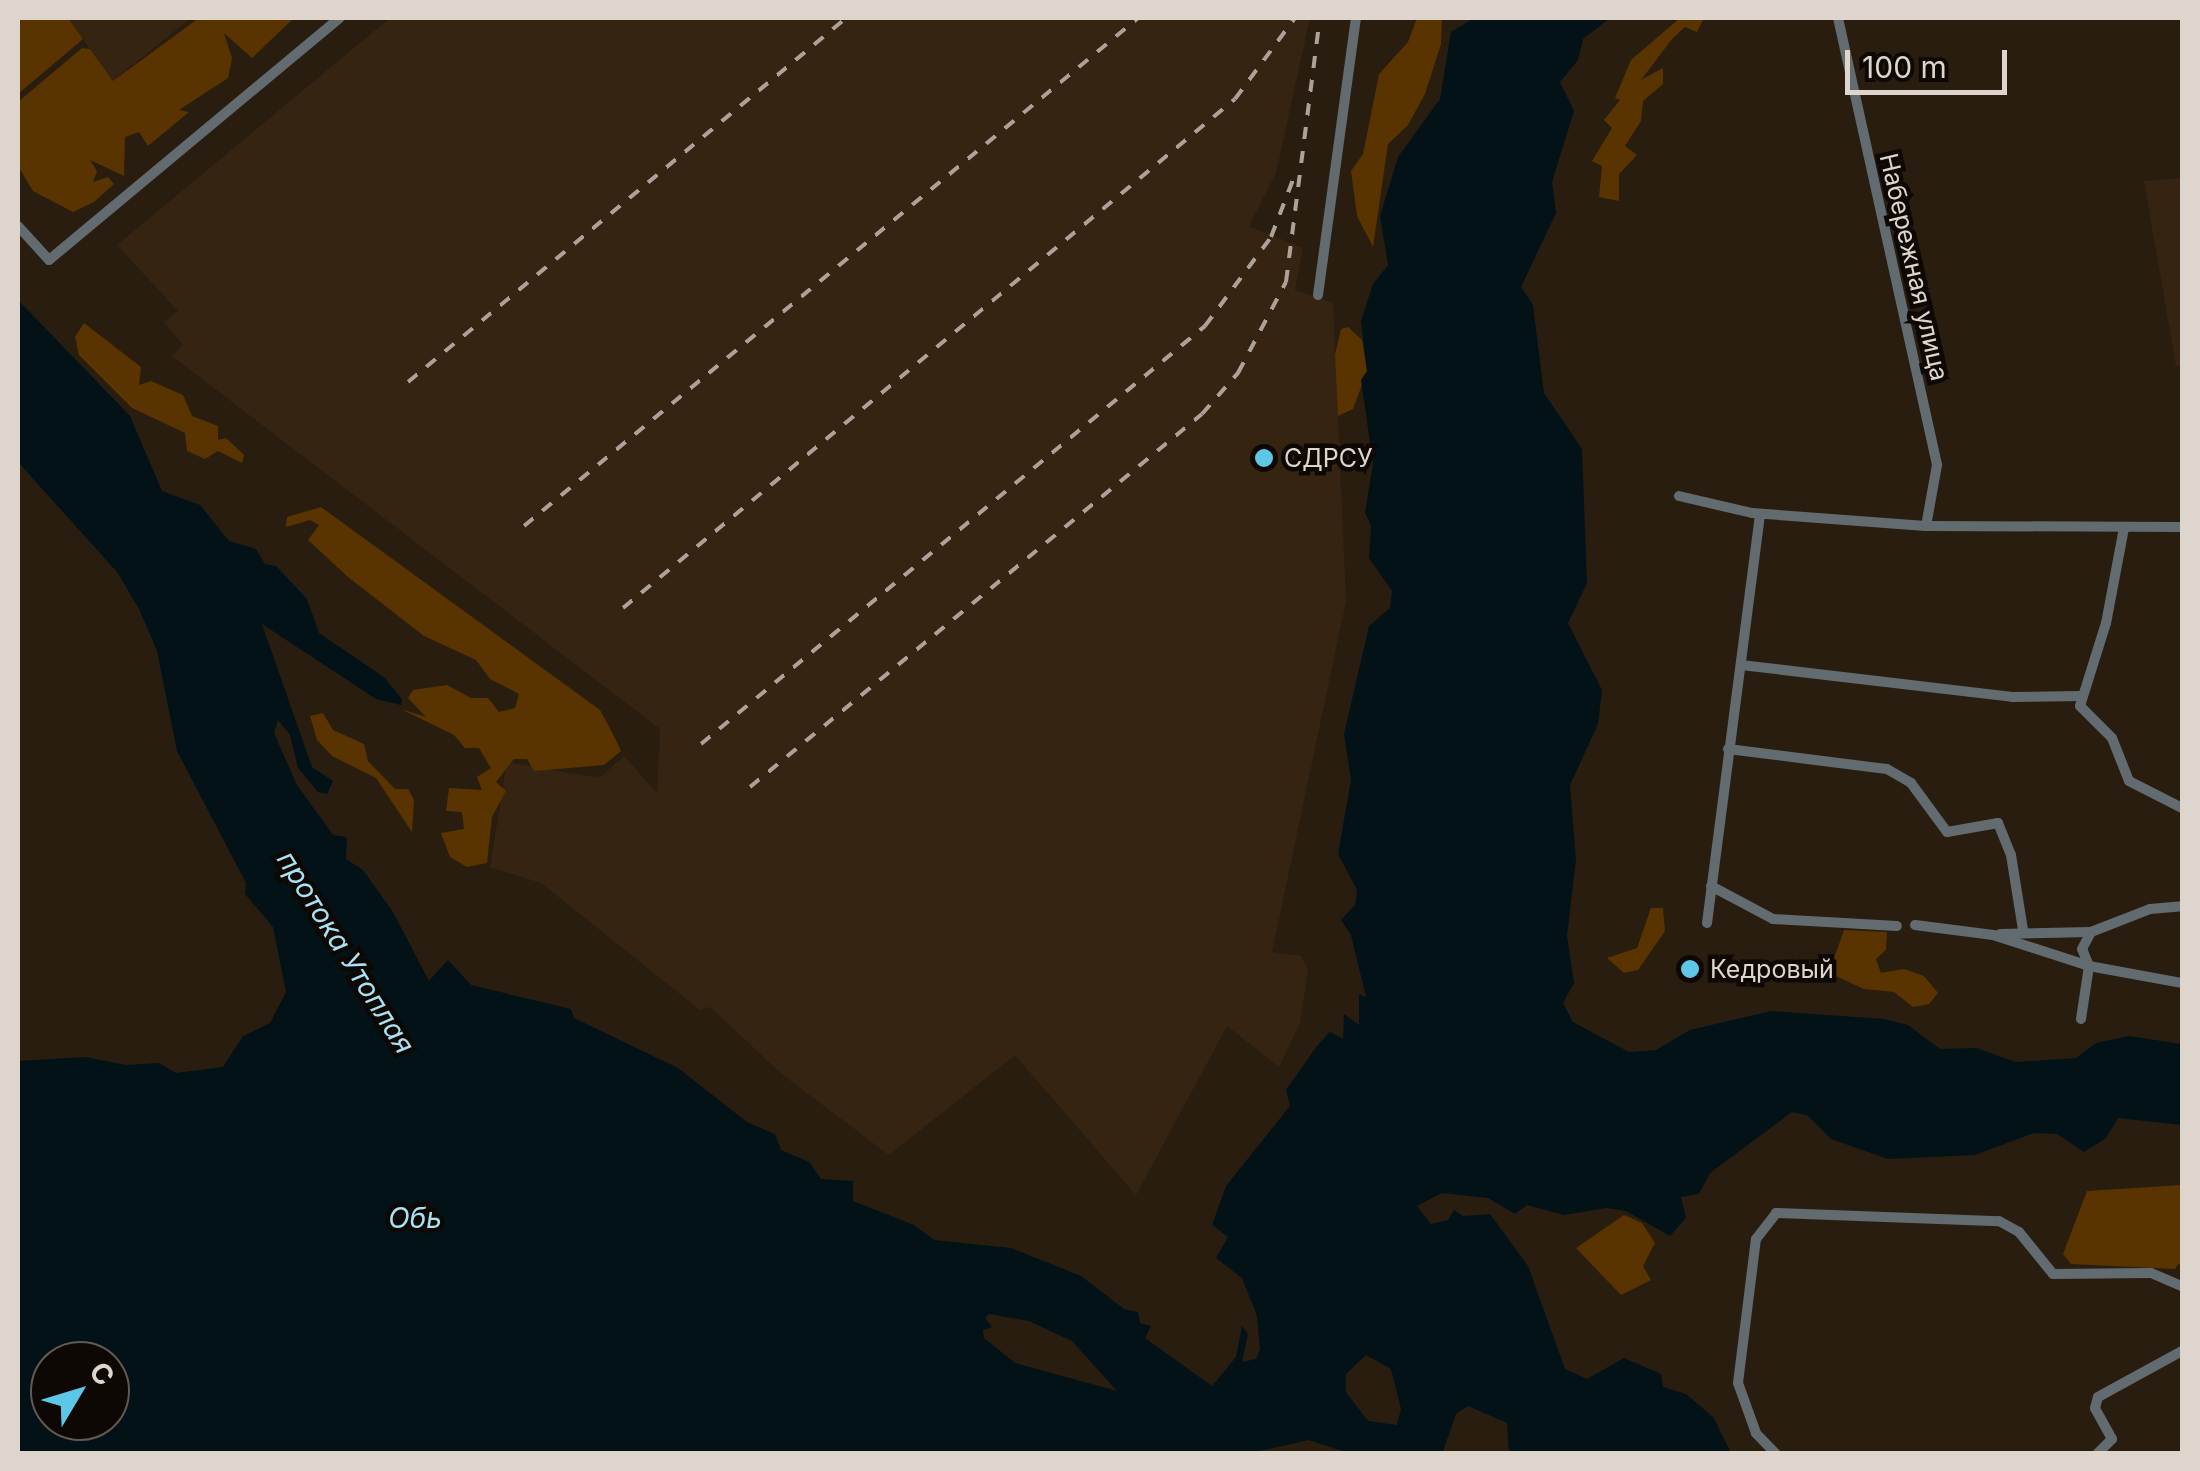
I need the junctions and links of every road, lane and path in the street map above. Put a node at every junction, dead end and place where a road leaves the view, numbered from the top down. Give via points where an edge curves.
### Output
1 (338, 18) edge
2 (1356, 18) edge
3 (1838, 18) edge
4 (18, 226) edge
5 (1318, 295) dead end
6 (1679, 496) dead end
7 (1760, 514) junction
8 (1926, 526) junction
9 (2182, 527) edge
10 (2124, 528) junction
11 (1741, 665) junction
12 (2080, 696) junction
13 (1728, 749) junction
14 (2182, 808) edge
15 (1711, 886) junction
16 (2182, 906) edge
17 (1708, 923) dead end
18 (1898, 926) dead end
19 (1915, 926) dead end
20 (2023, 930) junction
21 (2091, 932) junction
22 (1993, 935) junction
23 (2089, 966) junction
24 (2182, 983) edge
25 (2081, 1019) dead end
26 (2182, 1286) edge
27 (2182, 1351) edge
28 (1776, 1454) edge
29 (2097, 1454) edge

1 - 4 street via 50,260
2 - 5 street
3 - 8 street, Набережная улица via 1937,464
6 - 7 street
7 - 8 street
7 - 11 street
8 - 10 street
9 - 10 street
10 - 12 street via 2106,623
11 - 12 street via 2012,698
11 - 13 street
12 - 14 street via 2084,710 2112,738 2129,780
13 - 15 street
13 - 20 street via 1887,769 1911,783 1947,832 1998,824 2012,855
15 - 17 street
15 - 18 street via 1773,919
16 - 21 street via 2150,908
19 - 22 street
20 - 21 street
20 - 22 street
21 - 23 street via 2082,949
22 - 23 street
23 - 24 street
23 - 25 street
26 - 28 street via 2151,1273 2052,1274 2019,1232 1999,1221 1776,1214 1756,1239 1738,1382 1756,1433
27 - 29 street via 2098,1397 2095,1408 2112,1439

